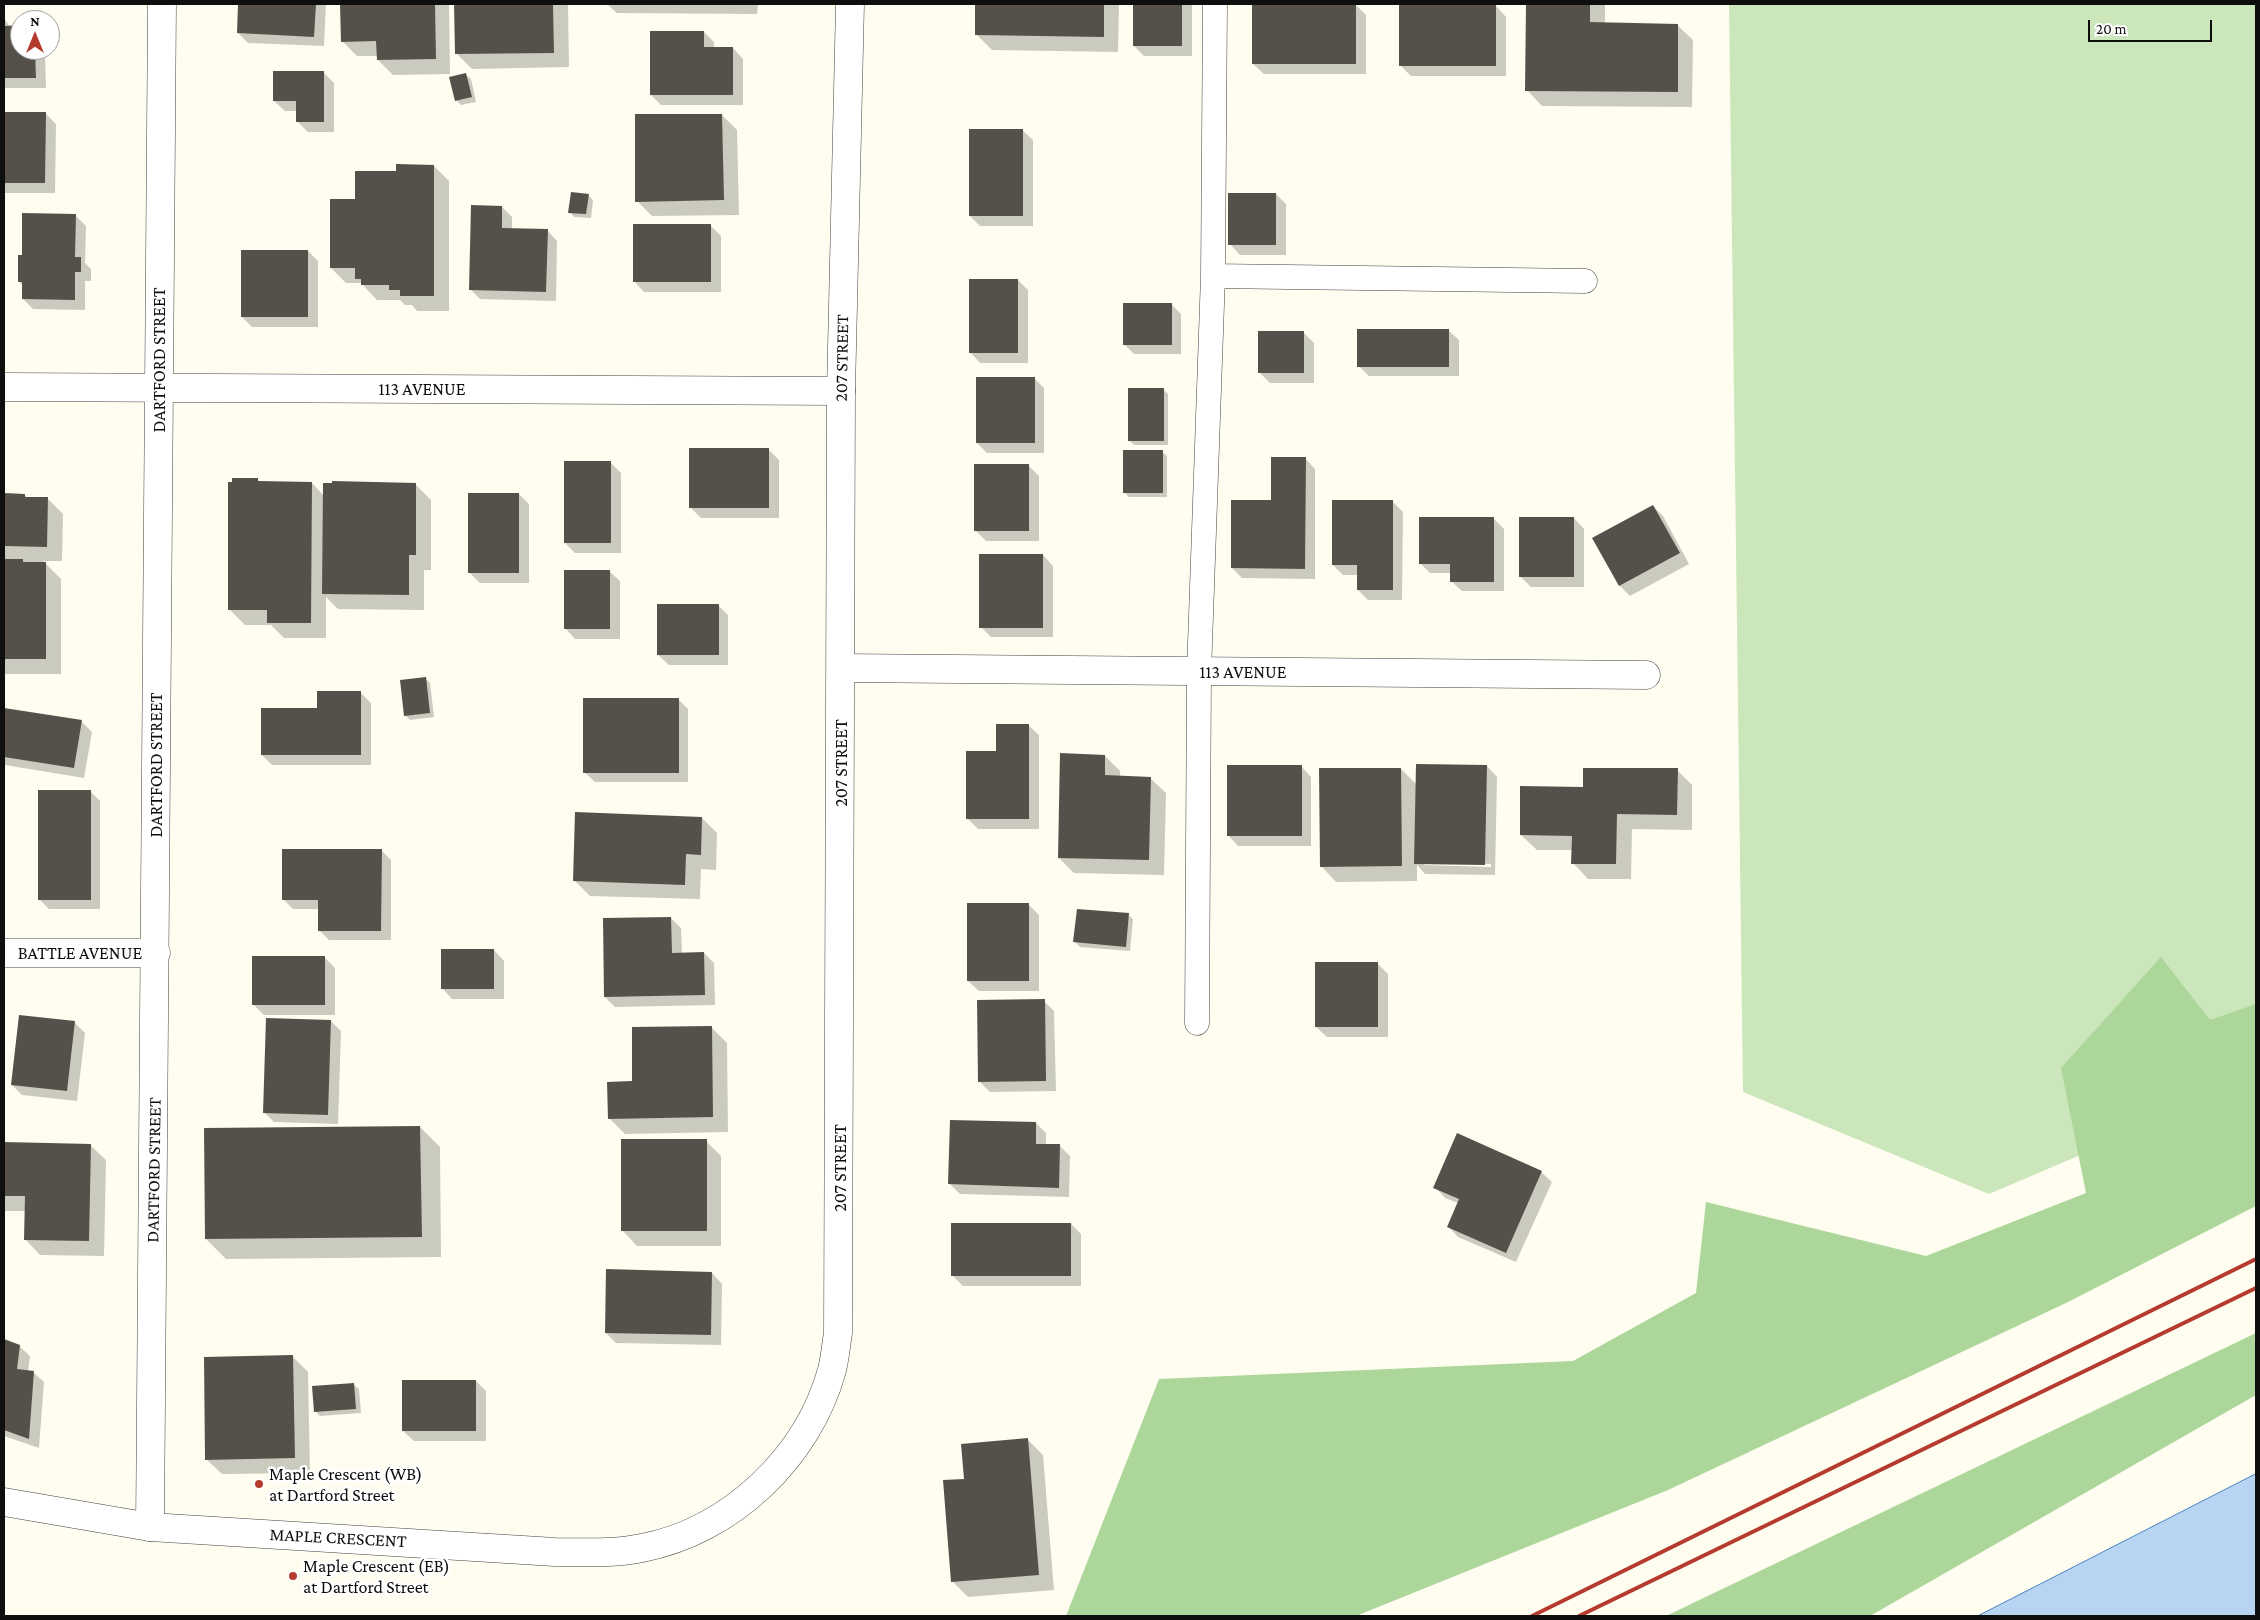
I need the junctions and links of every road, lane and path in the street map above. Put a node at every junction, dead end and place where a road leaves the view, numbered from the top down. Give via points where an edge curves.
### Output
1 (162, 4) edge
2 (850, 4) edge
3 (1215, 4) edge
4 (1213, 276) junction
5 (1585, 281) dead end
6 (4, 388) edge
7 (158, 388) junction
8 (841, 391) junction
9 (841, 668) junction
10 (1199, 672) junction
11 (1646, 675) dead end
12 (4, 953) edge
13 (156, 953) junction
14 (1197, 1023) dead end
15 (751, 1496) joint
16 (4, 1502) edge
17 (150, 1527) junction

1 - 7 street, DARTFORD STREET
2 - 8 street, 207 STREET
3 - 4 lane
4 - 5 lane
4 - 10 lane
6 - 7 street, 113 AVENUE
7 - 8 street, 113 AVENUE
7 - 13 street, DARTFORD STREET
8 - 9 street, 207 STREET
9 - 10 street, 113 AVENUE
9 - 15 street, 207 STREET via 838,1333 832,1371 801,1439
10 - 11 street, 113 AVENUE
10 - 14 lane
12 - 13 street, BATTLE AVENUE
13 - 17 street, DARTFORD STREET
15 - 17 street, MAPLE CRESCENT via 720,1517 669,1541 615,1552 546,1551
16 - 17 street, MAPLE CRESCENT

